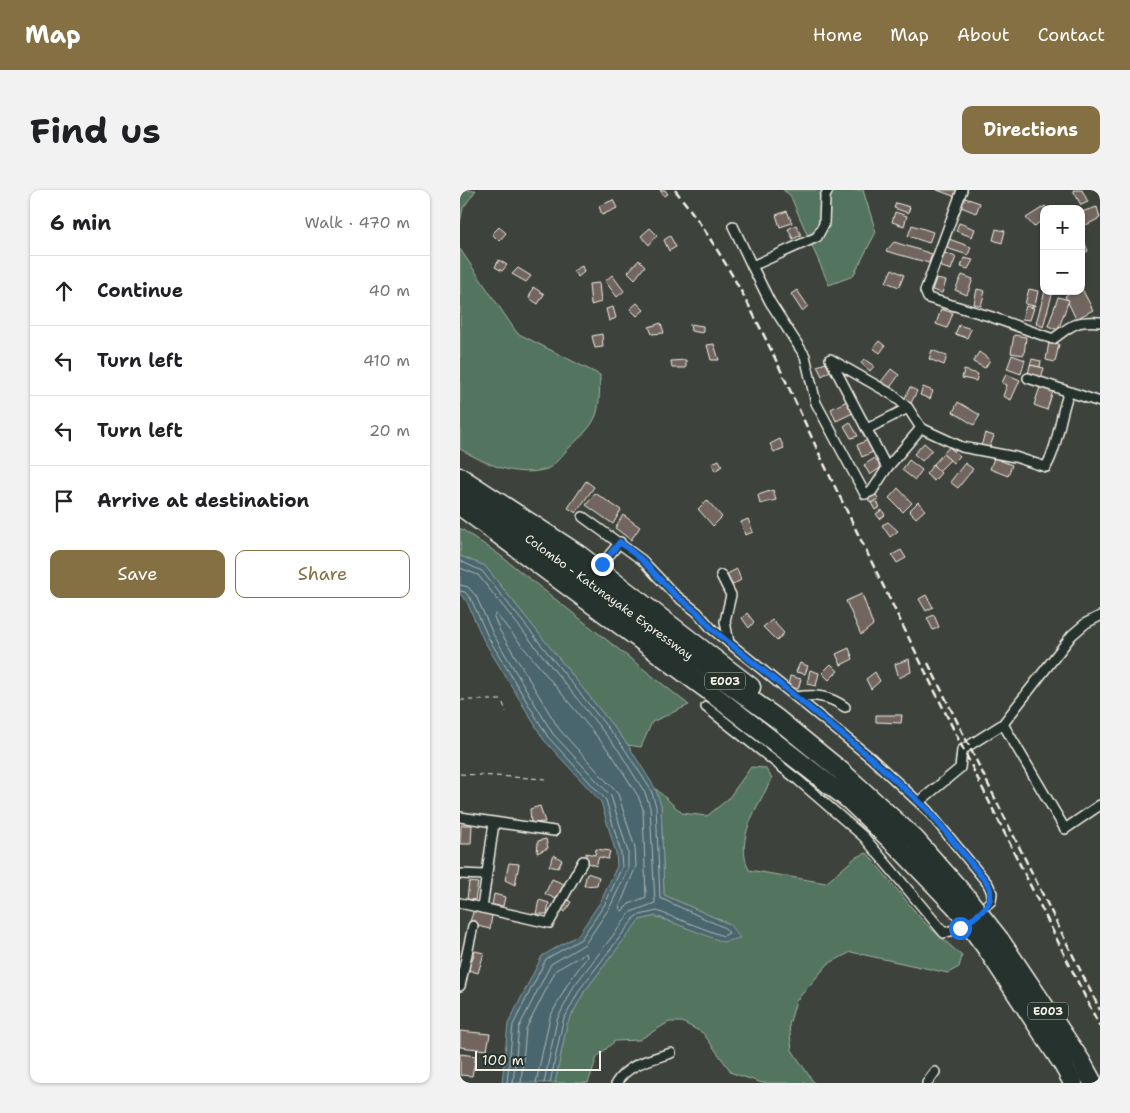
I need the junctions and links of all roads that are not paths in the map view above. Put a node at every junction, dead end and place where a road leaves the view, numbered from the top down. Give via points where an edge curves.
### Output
1 (828, 190) edge
2 (962, 190) edge
3 (733, 226) dead end
4 (752, 266) junction
5 (1100, 322) edge
6 (1028, 378) dead end
7 (1069, 392) junction
8 (1100, 402) edge
9 (908, 408) junction
10 (921, 428) junction
11 (867, 429) junction
12 (460, 468) edge
13 (887, 468) junction
14 (460, 476) edge
15 (460, 484) edge
16 (460, 491) edge
17 (460, 506) edge
18 (583, 517) dead end
19 (620, 542) junction
20 (602, 564) junction
21 (721, 575) dead end
22 (1100, 616) edge
23 (729, 643) junction
24 (796, 698) junction
25 (706, 707) dead end
26 (845, 707) dead end
27 (784, 715) junction
28 (1003, 724) junction
29 (817, 751) junction
30 (847, 776) junction
31 (919, 802) junction
32 (1100, 805) edge
33 (460, 817) edge
34 (494, 823) junction
35 (554, 831) dead end
36 (583, 861) dead end
37 (460, 874) edge
38 (485, 875) junction
39 (460, 903) edge
40 (962, 903) junction
41 (482, 908) junction
42 (473, 926) dead end
43 (994, 945) junction
44 (460, 986) edge
45 (672, 1053) dead end
46 (935, 1072) dead end
47 (616, 1083) edge
48 (927, 1083) edge
49 (1073, 1083) edge
50 (1093, 1083) edge

1 - 4 street via 824,224 818,237
2 - 5 street via 925,291 928,298 1053,339 1082,320
3 - 4 street
4 - 13 street via 770,302 805,356 816,403 865,494 872,491
6 - 7 street
7 - 8 street
7 - 10 street via 1060,416 1054,453 1046,468 1015,457 962,448
9 - 10 street
9 - 11 street
9 - 11 street via 894,395 830,359
10 - 13 street
11 - 13 street
12 - 20 highway
14 - 27 highway via 578,554 732,671
15 - 29 highway via 573,560 762,703
16 - 29 highway, Colombo - Katunayake Expressway / E003 via 564,563
17 - 40 highway, Colombo - Katunayake Expressway / E003 via 705,688 849,800
18 - 19 street
19 - 20 street
19 - 23 street
20 - 27 highway via 684,624 735,667
21 - 23 street via 731,595 725,621
22 - 28 street via 1072,635
23 - 24 street
24 - 26 street via 821,696
24 - 31 street via 871,758
25 - 31 street via 864,837 938,929 949,933 987,906 992,893 988,884
27 - 30 highway
28 - 31 street via 962,750 960,768
28 - 32 street via 1064,829
29 - 30 highway, Colombo - Katunayake Expressway / E003
30 - 40 highway, Colombo - Katunayake Expressway / E003 via 915,838
33 - 34 street
34 - 35 street
34 - 38 street
36 - 41 street via 549,923
37 - 38 street
38 - 41 street
39 - 41 street
40 - 43 highway, Colombo - Katunayake Expressway / E003, bridge
42 - 44 street
43 - 49 highway, Colombo - Katunayake Expressway / E003
43 - 50 highway, Colombo - Katunayake Expressway / E003 via 1081,1060
45 - 47 street via 638,1063 623,1072
46 - 48 street

